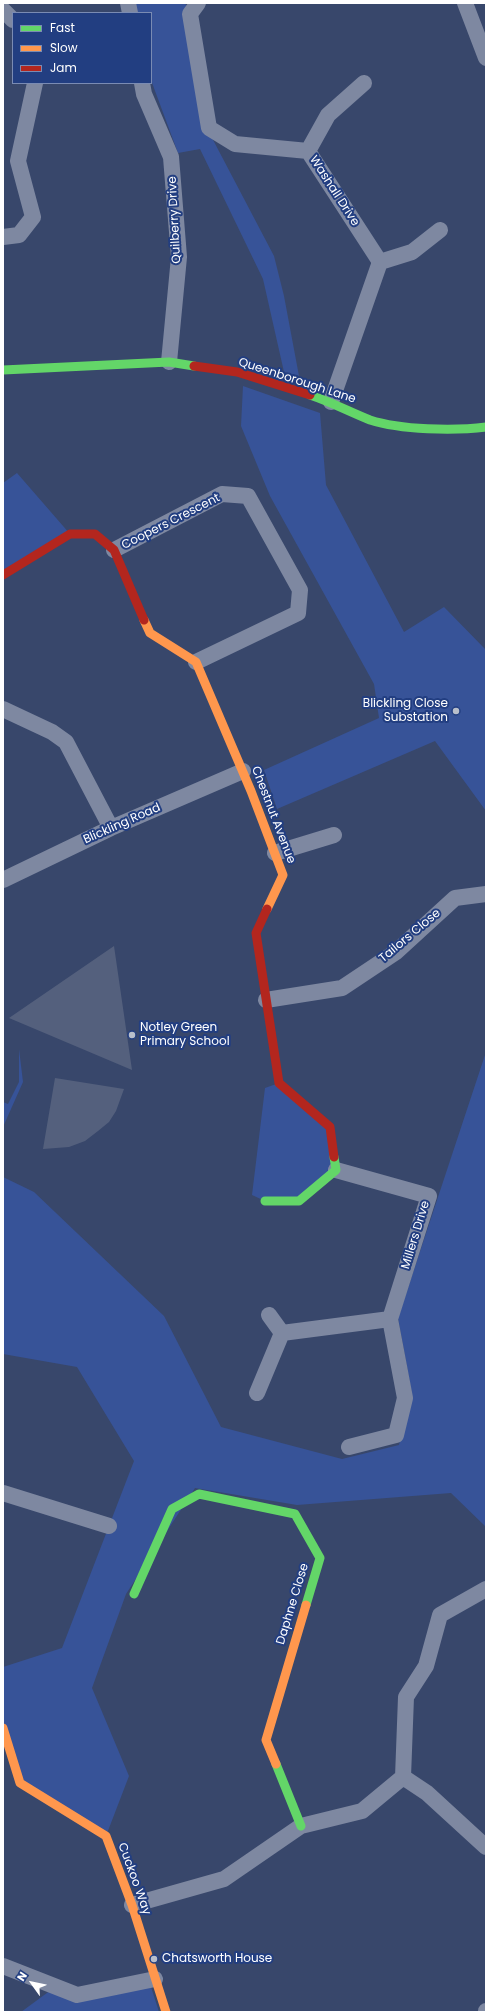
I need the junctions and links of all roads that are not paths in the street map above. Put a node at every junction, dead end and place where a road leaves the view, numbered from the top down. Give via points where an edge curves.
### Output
1 (198, 3) edge
2 (465, 3) edge
3 (3, 10) edge
4 (12, 19) edge
5 (486, 58) edge
6 (364, 83) dead end
7 (35, 84) edge
8 (142, 84) edge
9 (308, 151) junction
10 (440, 230) dead end
11 (3, 237) edge
12 (380, 262) junction
13 (169, 362) junction
14 (3, 370) edge
15 (331, 402) junction
16 (486, 427) edge
17 (114, 550) junction
18 (3, 575) edge
19 (196, 662) junction
20 (3, 709) edge
21 (243, 771) junction
22 (112, 828) junction
23 (334, 835) dead end
24 (275, 853) junction
25 (3, 880) edge
26 (486, 894) edge
27 (266, 1000) junction
28 (336, 1170) junction
29 (265, 1201) dead end
30 (269, 1315) dead end
31 (390, 1319) junction
32 (282, 1333) junction
33 (257, 1392) dead end
34 (349, 1447) dead end
35 (3, 1493) edge
36 (109, 1526) dead end
37 (486, 1589) edge
38 (134, 1594) dead end
39 (3, 1728) edge
40 (403, 1778) junction
41 (301, 1826) junction
42 (486, 1847) edge
43 (132, 1905) junction
44 (3, 1966) edge
45 (155, 1979) junction
46 (166, 2012) edge

1 - 9 street, Washall Drive via 190,14 209,128 235,144
2 - 5 street
3 - 4 street
6 - 9 street via 328,115
7 - 11 street via 18,161 33,217 19,235
8 - 13 street, Quilberry Drive via 171,157 179,257
9 - 12 street, Washall Drive
10 - 12 street via 412,252
12 - 15 street
13 - 14 street, Queenborough Lane
13 - 15 street, Queenborough Lane via 237,372
15 - 16 street, Queenborough Lane via 371,420 408,427
17 - 18 street via 95,534 70,534
17 - 19 street via 150,633
17 - 19 street, Coopers Crescent via 222,494 248,496 300,590 298,613
19 - 21 street, Chestnut Avenue
20 - 22 street via 52,732 66,742
21 - 22 street, Blickling Road
21 - 24 street, Chestnut Avenue
22 - 25 street, Blickling Road
23 - 24 street
24 - 27 street, Chestnut Avenue via 283,875 256,932
26 - 27 street, Tailors Close via 455,898 396,952 342,988
27 - 28 street, Chestnut Avenue via 279,1083 330,1127
28 - 29 street via 299,1201
28 - 31 street, Millers Drive via 429,1196
30 - 32 street
31 - 32 street
31 - 34 street, Millers Drive via 405,1398 396,1435
32 - 33 street
35 - 36 street
37 - 40 street via 440,1615 426,1666 406,1696
38 - 41 street, Daphne Close via 172,1509 199,1494 296,1514 320,1558 266,1740
39 - 43 street, Cuckoo Way via 20,1782 106,1836
40 - 41 street via 362,1811
40 - 42 street via 427,1793
41 - 43 street via 224,1879
43 - 45 street, Cuckoo Way
44 - 45 street via 77,1995
45 - 46 street, Cuckoo Way

